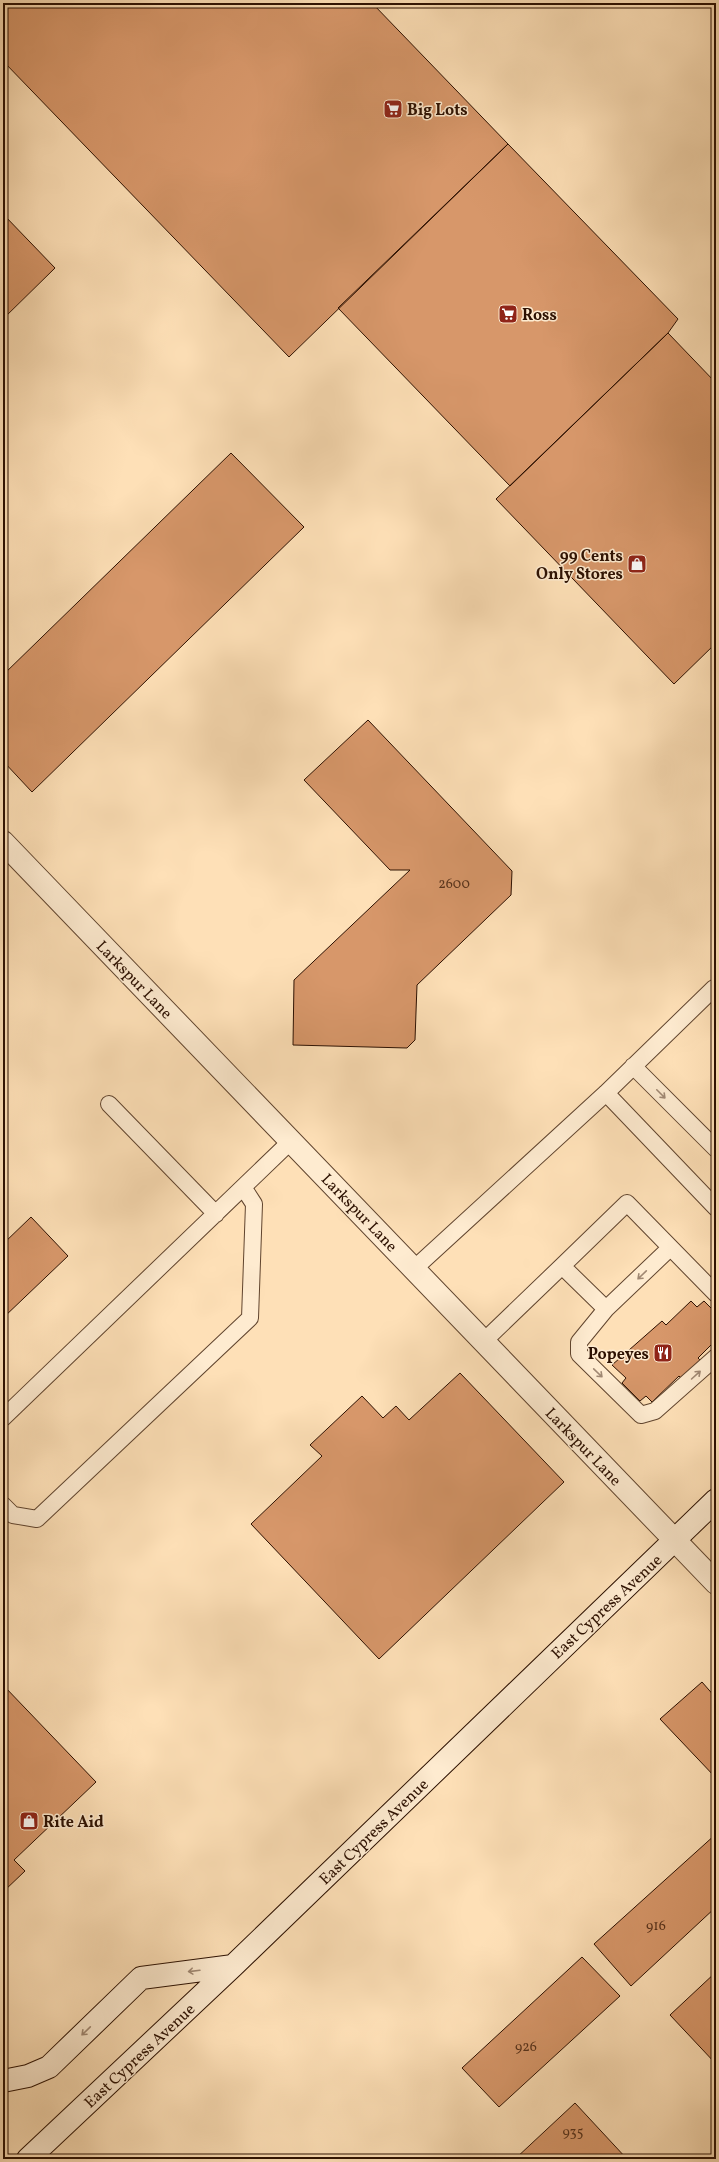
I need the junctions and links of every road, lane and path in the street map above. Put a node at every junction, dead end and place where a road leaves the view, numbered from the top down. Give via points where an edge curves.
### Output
1 (3, 842) edge
2 (716, 990) edge
3 (633, 1066) junction
4 (606, 1092) junction
5 (109, 1104) dead end
6 (291, 1141) junction
7 (716, 1149) edge
8 (244, 1187) junction
9 (716, 1208) edge
10 (216, 1214) junction
11 (670, 1248) junction
12 (562, 1266) junction
13 (415, 1268) junction
14 (716, 1294) edge
15 (606, 1310) junction
16 (483, 1342) junction
17 (716, 1357) edge
18 (3, 1418) edge
19 (716, 1500) edge
20 (3, 1505) edge
21 (676, 1540) junction
22 (716, 1584) edge
23 (232, 1966) junction
24 (3, 2081) edge
25 (28, 2159) edge

1 - 6 main road, Larkspur Lane
2 - 3 lane via 714,988
3 - 4 lane
3 -> 7 lane
4 - 9 lane
4 - 13 lane
5 - 10 lane
6 - 8 lane
6 - 13 main road, Larkspur Lane
8 - 10 lane
8 - 20 lane via 254,1204 250,1318 37,1519 14,1515
10 - 18 lane
11 - 12 lane via 627,1203
11 - 14 lane
11 -> 15 lane
12 - 15 lane
12 - 16 lane
13 - 16 main road, Larkspur Lane
15 -> 17 lane via 579,1342 579,1354 641,1414 655,1411
16 - 21 main road, Larkspur Lane
19 - 21 main road, East Cypress Avenue
21 - 22 main road, Larkspur Lane
21 - 23 main road, East Cypress Avenue
23 -> 24 main road via 141,1978 49,2067 28,2076
23 - 25 main road, East Cypress Avenue

